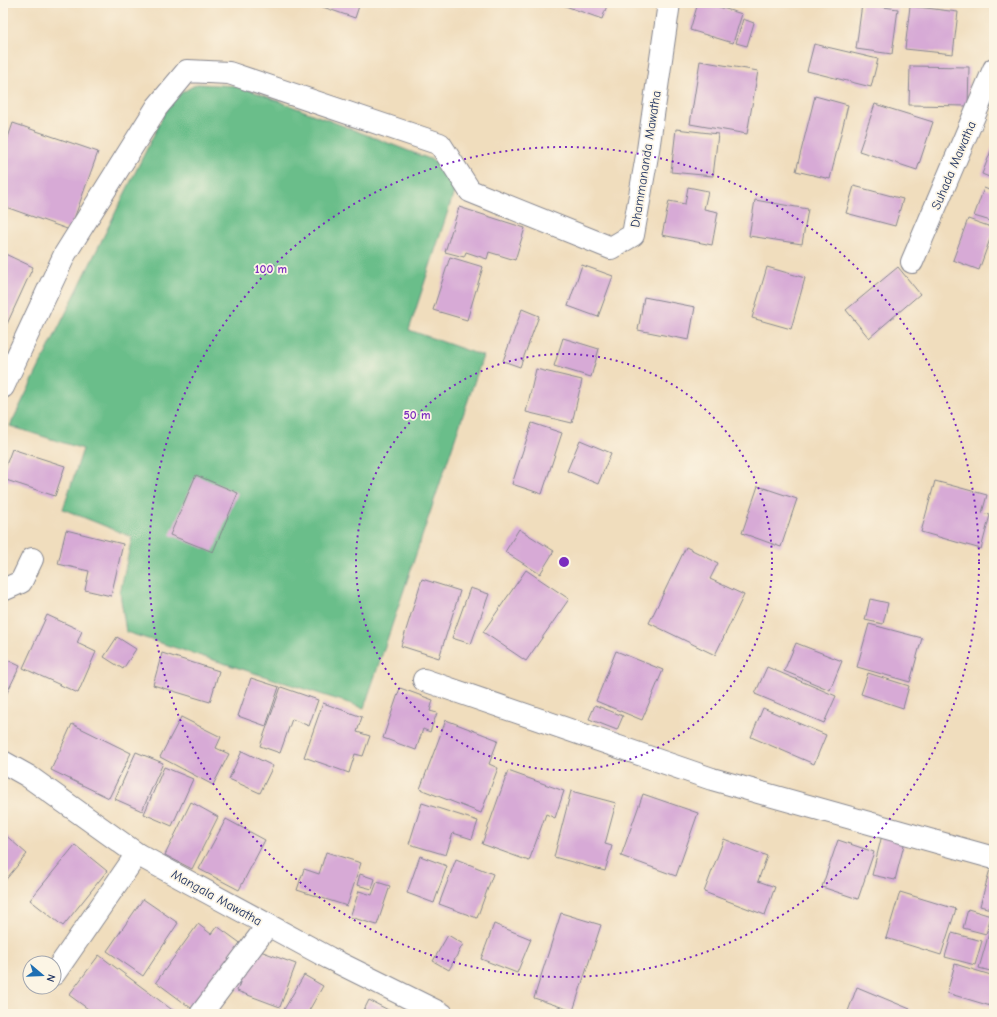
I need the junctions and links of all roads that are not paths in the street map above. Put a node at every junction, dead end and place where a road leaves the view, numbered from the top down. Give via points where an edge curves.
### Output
1 (669, 3) edge
2 (994, 69) edge
3 (912, 262) dead end
4 (3, 387) edge
5 (32, 559) dead end
6 (3, 590) edge
7 (424, 680) dead end
8 (3, 762) edge
9 (137, 854) junction
10 (994, 858) edge
11 (268, 925) junction
12 (62, 962) edge
13 (201, 1014) edge
14 (442, 1014) edge

1 - 4 street, Dhammananda Mawatha via 633,235 611,248 470,191 440,144 229,74 187,71 157,107 65,254
2 - 3 street, Suhada Mawatha
5 - 6 street via 21,582
7 - 10 street via 712,779
8 - 9 street, Mangala Mawatha via 34,780
9 - 11 street, Mangala Mawatha
9 - 12 street
11 - 13 street
11 - 14 street, Mangala Mawatha

